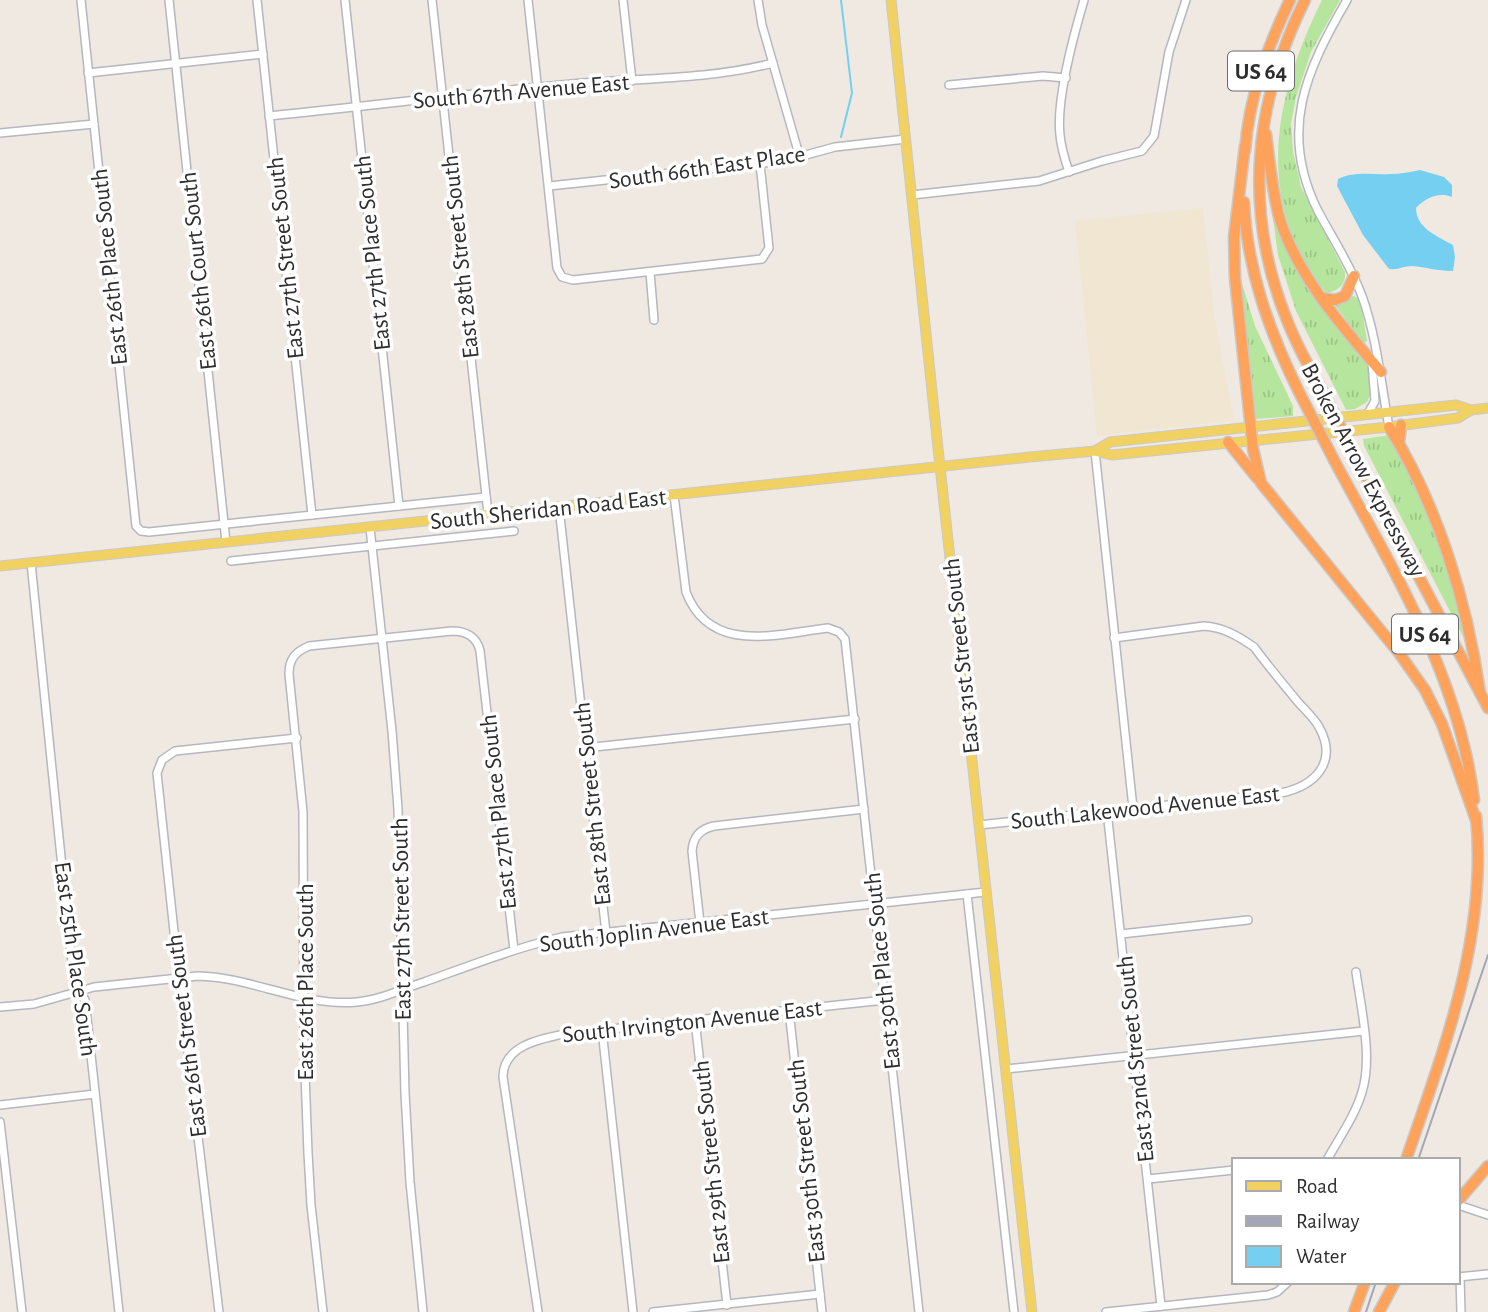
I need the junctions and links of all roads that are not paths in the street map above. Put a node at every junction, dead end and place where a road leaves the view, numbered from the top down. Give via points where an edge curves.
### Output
1 (80, 0) edge
2 (169, 0) edge
3 (257, 0) edge
4 (345, 0) edge
5 (432, 0) edge
6 (528, 0) edge
7 (623, 0) edge
8 (758, 0) edge
9 (891, 0) edge
10 (1084, 0) edge
11 (1186, 0) edge
12 (1290, 0) edge
13 (1305, 0) edge
14 (1346, 0) edge
15 (263, 54) junction
16 (773, 63) junction
17 (176, 64) junction
18 (88, 73) junction
19 (1066, 78) junction
20 (632, 81) junction
21 (948, 85) dead end
22 (538, 87) junction
23 (443, 98) junction
24 (357, 107) junction
25 (270, 116) junction
26 (1264, 118) junction
27 (94, 124) junction
28 (0, 133) edge
29 (906, 139) junction
30 (1245, 146) junction
31 (800, 158) junction
32 (760, 164) junction
33 (1069, 172) junction
34 (549, 186) junction
35 (912, 195) junction
36 (650, 272) junction
37 (1354, 276) junction
38 (1322, 298) junction
39 (654, 320) dead end
40 (1374, 348) junction
41 (1372, 362) junction
42 (1381, 372) junction
43 (1488, 408) edge
44 (1471, 410) junction
45 (1386, 412) junction
46 (1367, 415) junction
47 (1401, 425) junction
48 (1251, 427) junction
49 (1389, 427) junction
50 (1252, 441) junction
51 (1228, 442) junction
52 (1399, 443) junction
53 (1095, 451) junction
54 (940, 467) junction
55 (1261, 483) junction
56 (674, 495) junction
57 (486, 497) junction
58 (399, 506) junction
59 (559, 507) junction
60 (488, 514) junction
61 (312, 515) junction
62 (224, 524) junction
63 (370, 527) junction
64 (141, 531) joint
65 (514, 531) dead end
66 (226, 542) junction
67 (372, 546) junction
68 (231, 561) dead end
69 (31, 563) junction
70 (0, 566) edge
71 (382, 638) junction
72 (1114, 638) junction
73 (1480, 693) junction
74 (1488, 708) edge
75 (855, 719) junction
76 (296, 738) junction
77 (586, 748) junction
78 (1133, 808) junction
79 (864, 810) junction
80 (1107, 811) junction
81 (1476, 820) junction
82 (979, 825) junction
83 (986, 892) junction
84 (967, 894) junction
85 (875, 904) junction
86 (1248, 920) dead end
87 (700, 923) junction
88 (606, 933) junction
89 (1121, 934) junction
90 (514, 950) junction
91 (1356, 972) dead end
92 (179, 978) junction
93 (402, 989) junction
94 (80, 990) junction
95 (305, 997) junction
96 (886, 1000) junction
97 (0, 1007) edge
98 (789, 1010) junction
99 (695, 1020) junction
100 (602, 1030) junction
101 (1364, 1031) junction
102 (1135, 1057) junction
103 (1006, 1069) junction
104 (95, 1094) junction
105 (0, 1105) edge
106 (0, 1122) edge
107 (1328, 1158) edge
108 (1407, 1158) edge
109 (1488, 1166) edge
110 (1232, 1170) edge
111 (1148, 1179) junction
112 (1460, 1200) edge
113 (1460, 1204) edge
114 (1488, 1216) edge
115 (1488, 1274) edge
116 (1460, 1277) edge
117 (1364, 1284) edge
118 (1394, 1284) edge
119 (1459, 1284) edge
120 (1286, 1285) edge
121 (820, 1294) junction
122 (727, 1305) junction
123 (1161, 1306) junction
124 (22, 1312) edge
125 (120, 1312) edge
126 (219, 1312) edge
127 (323, 1312) edge
128 (423, 1312) edge
129 (538, 1312) edge
130 (633, 1312) edge
131 (653, 1312) edge
132 (822, 1312) edge
133 (919, 1312) edge
134 (1014, 1312) edge
135 (1032, 1312) edge
136 (1106, 1312) edge
137 (1354, 1312) edge
138 (1379, 1312) edge
139 (1461, 1312) edge

1 - 18 street, East 26th Place South
2 - 17 street, East 26th Court South
3 - 15 street, East 27th Street South
4 - 24 street, East 27th Place South
5 - 23 street, East 28th Street South
6 - 22 street
7 - 20 street
8 - 16 street
9 - 29 main road, East 31st Street South
10 - 19 street
11 - 33 street via 1169,52 1153,136 1142,151
12 - 30 highway, Broken Arrow Expressway / US 64 via 1262,65
13 - 26 highway, Broken Arrow Expressway / US 64 via 1278,63
14 - 37 street, Broken Arrow Expressway via 1308,76 1299,113 1298,146 1308,189
15 - 17 street
15 - 25 street, East 27th Street South
16 - 20 street, South 67th Avenue East
16 - 31 street
17 - 18 street
17 - 62 street, East 26th Court South
18 - 27 street, East 26th Place South
19 - 21 street
19 - 33 street via 1060,134
20 - 22 street, South 67th Avenue East
22 - 23 street, South 67th Avenue East
22 - 34 street
23 - 24 street, South 67th Avenue East
23 - 57 street, East 28th Street South
24 - 25 street, South 67th Avenue East
24 - 58 street, East 27th Place South
25 - 61 street, East 27th Street South
26 - 38 highway via 1280,219 1306,276
26 - 73 highway, Broken Arrow Expressway / US 64, bridge via 1258,202 1266,255 1286,318
27 - 28 street
27 - 64 street, East 26th Place South via 135,522
29 - 31 street, South 66th East Place via 835,147
29 - 35 main road, East 31st Street South
30 - 48 highway via 1234,237
30 - 81 highway, Broken Arrow Expressway / US 64, bridge via 1244,212 1254,277 1269,328 1416,614 1447,684 1466,748
31 - 32 street, South 66th East Place
32 - 34 street, South 66th East Place
32 - 36 street via 769,244 765,257
33 - 35 street via 1028,183
34 - 36 street via 557,268 562,276 573,280
35 - 54 main road, East 31st Street South
36 - 39 street
37 - 38 highway via 1345,296
37 - 40 street, Broken Arrow Expressway
38 - 41 highway
40 - 41 street, Broken Arrow Expressway
40 - 42 street, Broken Arrow Expressway
41 - 42 highway
41 - 46 street, Broken Arrow Expressway via 1375,401
42 - 45 street, Broken Arrow Expressway
43 - 44 main road, South Sheridan Road East
44 - 45 main road, South Sheridan Road East via 1455,405
44 - 47 main road, South Sheridan Road East via 1458,418
45 - 46 main road, South Sheridan Road East
45 - 49 street, Broken Arrow Expressway
46 - 48 main road, South Sheridan Road East
47 - 49 main road, South Sheridan Road East
47 - 52 highway
48 - 50 highway
48 - 53 main road, South Sheridan Road East via 1110,442
49 - 50 main road, South Sheridan Road East
49 - 52 highway
50 - 51 main road, South Sheridan Road East
50 - 55 highway
51 - 53 main road, South Sheridan Road East via 1112,455
51 - 55 highway
52 - 73 highway via 1445,549 1473,641
53 - 54 main road, South Sheridan Road East
53 - 72 street
54 - 56 main road, South Sheridan Road East
54 - 82 main road, East 31st Street South
55 - 81 highway via 1425,690
56 - 59 main road, South Sheridan Road East
56 - 75 street, East 30th Place South via 683,579 701,616 714,628 737,636 828,628 839,632 847,646
57 - 58 street, South Sheridan Road East
57 - 60 street, East 28th Street South
58 - 61 street, South Sheridan Road East
59 - 60 main road, South Sheridan Road East
59 - 77 street, East 28th Street South
60 - 63 main road, South Sheridan Road East
61 - 62 street, South Sheridan Road East
62 - 64 street, South Sheridan Road East
62 - 66 street, East 26th Court South
63 - 66 main road, South Sheridan Road East
63 - 67 street, East 27th Street South
65 - 67 street, South Sheridan Road East
66 - 69 main road, South Sheridan Road East
67 - 68 street, South Sheridan Road East
67 - 71 street, East 27th Street South
69 - 70 main road, South Sheridan Road East
69 - 94 street, East 25th Place South via 71,956
71 - 76 street, East 26th Place South via 309,646 295,654 289,674
71 - 90 street, East 27th Place South via 461,631 477,642
71 - 93 street, East 27th Street South via 398,809
72 - 78 street
72 - 78 street, South Lakewood Avenue East via 1204,626 1240,637 1254,647 1319,727 1326,753 1310,783 1298,789
73 - 74 highway, Broken Arrow Expressway / US 64
75 - 77 street
75 - 79 street, East 30th Place South
76 - 92 street, East 26th Street South via 182,750 168,754 159,766
76 - 95 street, East 26th Place South via 303,812
77 - 88 street, East 28th Street South
78 - 80 street, South Lakewood Avenue East
79 - 85 street, East 30th Place South
79 - 87 street via 714,826 699,833 692,851
80 - 82 street, South Lakewood Avenue East
80 - 89 street, East 32nd Street South
81 - 108 highway, Broken Arrow Expressway / US 64 via 1477,889 1467,961 1447,1041
82 - 83 main road, East 31st Street South
83 - 84 street, South Joplin Avenue East
83 - 103 main road, East 31st Street South
84 - 85 street, South Joplin Avenue East
84 - 134 street
85 - 87 street, South Joplin Avenue East
85 - 96 street, East 30th Place South
86 - 89 street
87 - 88 street, South Joplin Avenue East
88 - 90 street, South Joplin Avenue East via 562,937
89 - 102 street, East 32nd Street South
90 - 93 street, South Joplin Avenue East
91 - 101 street
92 - 94 street, South Joplin Avenue East
92 - 95 street, South Joplin Avenue East via 215,977
92 - 126 street, East 26th Street South
93 - 95 street, South Joplin Avenue East via 357,1002
93 - 128 street, East 27th Street South via 407,1139
94 - 97 street, South Joplin Avenue East via 34,1004
94 - 104 street, East 25th Place South via 85,1000
95 - 127 street, East 26th Place South via 308,1166
96 - 98 street, South Irvington Avenue East
96 - 133 street, East 30th Place South
98 - 99 street, South Irvington Avenue East
98 - 121 street, East 30th Street South
99 - 100 street, South Irvington Avenue East
99 - 122 street, East 29th Street South
100 - 129 street, South Irvington Avenue East via 545,1039 516,1050 506,1060 503,1077
100 - 130 street
101 - 102 street
101 - 107 street via 1362,1092
102 - 103 street
102 - 111 street, East 32nd Street South
103 - 135 main road, East 31st Street South
104 - 105 street
104 - 125 street, East 25th Place South
106 - 124 street
109 - 112 highway
110 - 111 street
111 - 123 street, East 32nd Street South
113 - 114 street
115 - 116 street
117 - 137 highway
118 - 138 highway
119 - 139 street
120 - 123 street via 1268,1294
121 - 122 street
121 - 132 street, East 30th Street South
122 - 131 street
123 - 136 street

